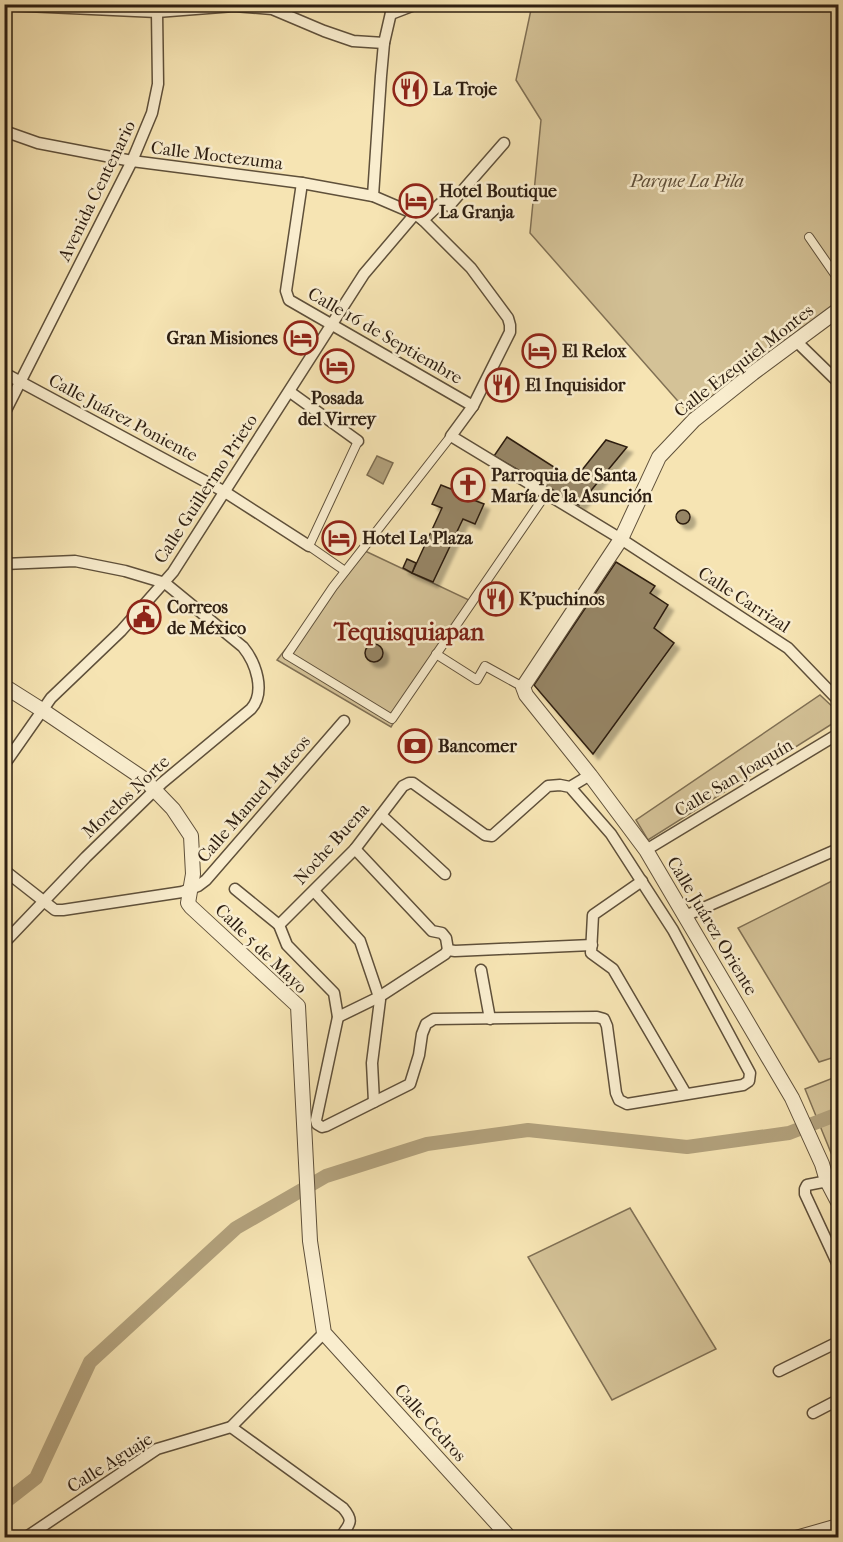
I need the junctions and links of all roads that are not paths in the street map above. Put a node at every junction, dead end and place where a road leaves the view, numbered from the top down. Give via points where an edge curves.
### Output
1 (417, 4) edge
2 (4, 5) edge
3 (159, 8) edge
4 (392, 9) edge
5 (384, 43) junction
6 (4, 131) edge
7 (504, 143) dead end
8 (132, 161) junction
9 (302, 183) junction
10 (373, 196) junction
11 (419, 217) junction
12 (809, 237) dead end
13 (838, 279) edge
14 (838, 310) edge
15 (331, 325) junction
16 (797, 342) junction
17 (4, 373) edge
18 (22, 382) junction
19 (838, 382) edge
20 (290, 392) junction
21 (473, 406) junction
22 (4, 414) edge
23 (451, 436) junction
24 (358, 441) joint
25 (225, 492) junction
26 (546, 494) junction
27 (621, 539) junction
28 (309, 546) junction
29 (4, 564) edge
30 (345, 571) junction
31 (165, 583) junction
32 (436, 654) junction
33 (4, 686) edge
34 (523, 687) junction
35 (838, 700) edge
36 (42, 710) junction
37 (344, 721) dead end
38 (838, 734) edge
39 (4, 765) edge
40 (590, 775) junction
41 (570, 787) junction
42 (154, 791) junction
43 (381, 815) junction
44 (355, 849) junction
45 (838, 849) edge
46 (646, 850) junction
47 (4, 870) edge
48 (444, 874) dead end
49 (642, 881) junction
50 (190, 889) junction
51 (235, 889) dead end
52 (314, 891) junction
53 (44, 901) junction
54 (685, 916) junction
55 (279, 925) junction
56 (4, 943) edge
57 (591, 949) junction
58 (448, 950) junction
59 (481, 970) dead end
60 (379, 997) junction
61 (338, 1017) junction
62 (490, 1019) junction
63 (686, 1094) junction
64 (374, 1102) junction
65 (833, 1180) edge
66 (838, 1202) edge
67 (838, 1265) edge
68 (324, 1333) junction
69 (838, 1342) edge
70 (779, 1371) dead end
71 (838, 1400) edge
72 (813, 1413) dead end
73 (231, 1427) junction
74 (838, 1526) edge
75 (25, 1538) edge
76 (340, 1538) edge
77 (510, 1538) edge
78 (796, 1538) edge

1 - 4 street
2 - 3 street
3 - 5 street via 272,9 353,41
3 - 8 street, Avenida Centenario via 158,84 152,113
4 - 5 street
5 - 10 street
6 - 8 street, Calle Moctezuma via 38,143
7 - 11 street, Calle Guillermo Prieto via 448,207 443,201
8 - 9 street, Calle Moctezuma
8 - 18 street, Avenida Centenario
9 - 10 street, Calle Moctezuma
9 - 15 street, Calle 16 de Septiembre via 286,296
10 - 11 street, Calle Moctezuma
11 - 15 street, Calle Guillermo Prieto via 364,274
11 - 21 street via 471,268 508,318 510,332
12 - 13 street
14 - 16 street, Calle Ezequiel Montes
15 - 20 street, Calle Guillermo Prieto
15 - 21 street, Calle 16 de Septiembre
16 - 19 street
16 - 27 street, Calle Ezequiel Montes via 694,420 659,457
17 - 18 street, Calle Juárez Poniente
18 - 22 street, Avenida Centenario
18 - 25 street, Calle Juárez Poniente
20 - 24 street
20 - 25 street, Calle Guillermo Prieto
21 - 23 street
23 - 26 street, Calle Carrizal
23 - 30 street
24 - 28 street
25 - 28 street, Calle Juárez Poniente
25 - 31 street, Calle Guillermo Prieto
26 - 27 street, Calle Carrizal
26 - 32 street
27 - 34 street, Calle Ezequiel Montes
27 - 35 street, Calle Carrizal via 788,648
28 - 30 street, Calle Juárez Poniente
29 - 31 street via 75,561
30 - 32 street via 286,655 392,719
31 - 36 street, Calle Guillermo Prieto
31 - 42 street, Morelos Norte via 243,647 257,674 258,695 251,709
32 - 34 street via 477,680 485,666
33 - 36 street, Calle 5 de Mayo
34 - 40 street, Calle Juárez Oriente
36 - 39 street, Calle Guillermo Prieto
36 - 42 street, Calle 5 de Mayo via 144,779
37 - 50 street, Calle Manuel Mateos via 206,880
38 - 46 street, Calle San Joaquín
40 - 41 street, Noche Buena
40 - 46 street, Calle Juárez Oriente
41 - 43 street, Noche Buena via 548,786 492,836 485,835 413,783 403,786
41 - 49 street via 611,834
42 - 50 street, Calle 5 de Mayo via 173,809 191,836
42 - 53 street, Morelos Norte
43 - 44 street, Noche Buena
43 - 48 street
44 - 52 street, Noche Buena
44 - 58 street via 432,931 442,933
45 - 54 street
46 - 54 street, Calle Juárez Oriente
47 - 53 street
49 - 57 street via 593,915
49 - 63 street via 750,1073 749,1081 742,1084
50 - 53 street, Calle Manuel Mateos via 63,910 55,910
50 - 68 street, Calle 5 de Mayo via 191,907 298,1006 310,1241
51 - 55 street
52 - 55 street, Noche Buena
52 - 60 street via 360,941
53 - 56 street, Morelos Norte
54 - 65 street, Calle Juárez Oriente via 792,1098
55 - 61 street via 287,945 334,993
57 - 58 street
57 - 63 street via 613,969
58 - 60 street
59 - 62 street
60 - 61 street
60 - 64 street via 372,1063
61 - 64 street via 317,1124 326,1126
62 - 63 street via 604,1019 619,1100 627,1104
62 - 64 street via 434,1019 426,1024 410,1084
65 - 66 street, Calle Juárez Oriente
65 - 67 street via 807,1185 805,1194
68 - 73 street, Calle Aguaje
68 - 77 street, Calle Cedros
69 - 70 street
71 - 72 street
73 - 75 street, Calle Aguaje via 157,1449
73 - 76 street via 343,1508 350,1523
74 - 78 street

